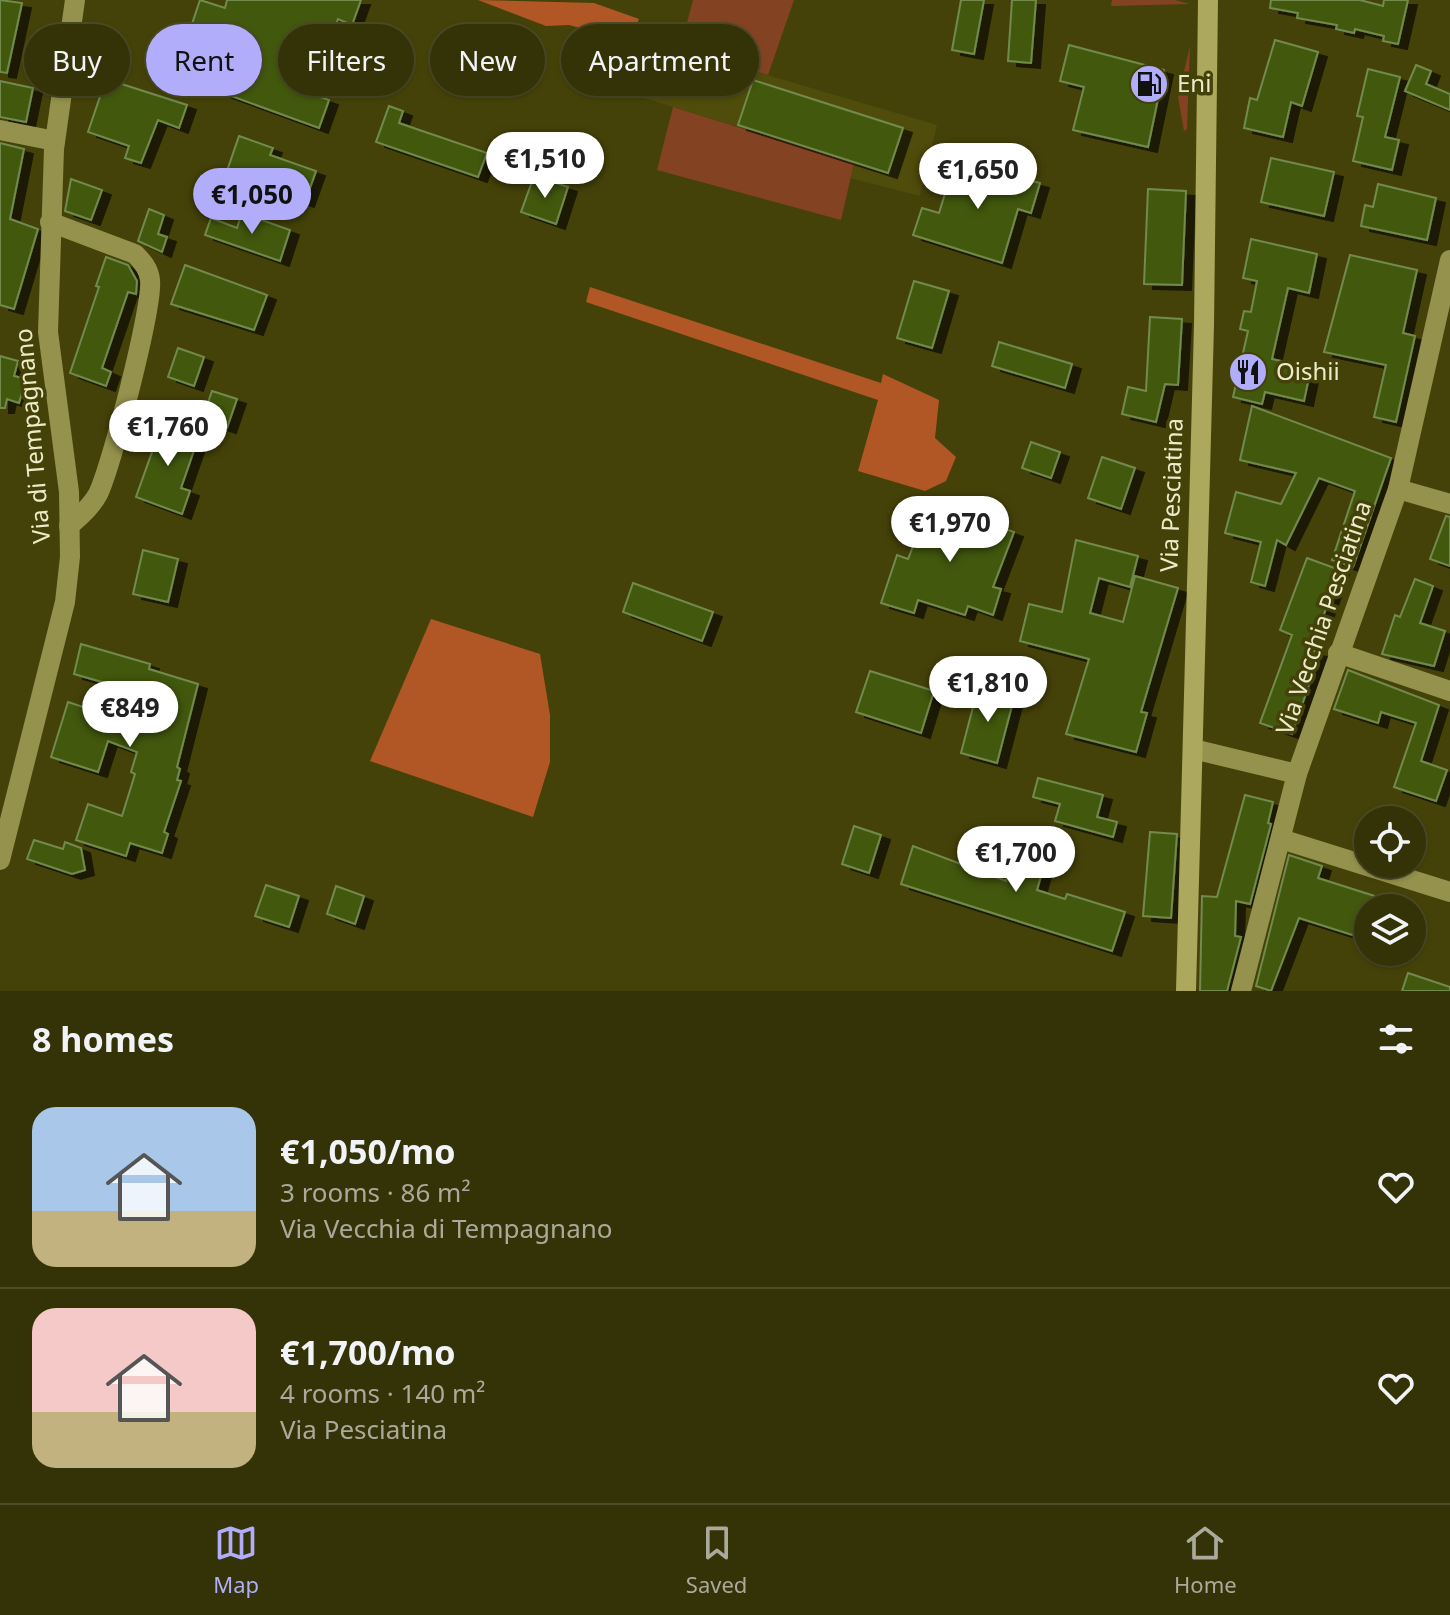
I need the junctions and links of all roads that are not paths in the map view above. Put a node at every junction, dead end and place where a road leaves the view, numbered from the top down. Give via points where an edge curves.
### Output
1 (75, 0) edge
2 (1208, 0) edge
3 (0, 130) edge
4 (55, 141) junction
5 (50, 222) junction
6 (1450, 260) edge
7 (1398, 489) junction
8 (1450, 504) edge
9 (69, 526) junction
10 (1338, 653) junction
11 (1450, 691) edge
12 (1193, 749) junction
13 (1297, 774) junction
14 (1281, 839) junction
15 (0, 860) edge
16 (1450, 892) edge
17 (1186, 991) edge
18 (1241, 991) edge

1 - 4 street, Via di Tempagnano
2 - 12 main road, Via Pesciatina
3 - 4 street
4 - 5 street, Via di Tempagnano
5 - 9 street, Via di Tempagnano via 48,332
5 - 9 street via 135,254 150,279 107,469 88,509
6 - 7 street, Via Vecchia Pesciatina
7 - 8 street
7 - 10 street, Via Vecchia Pesciatina
9 - 15 street, Via di Tempagnano via 65,602
10 - 11 street
10 - 13 street, Via Vecchia Pesciatina
12 - 13 street
12 - 17 main road, Via Pesciatina
13 - 14 street, Via Vecchia Pesciatina
14 - 16 street
14 - 18 street, Via Vecchia Pesciatina

